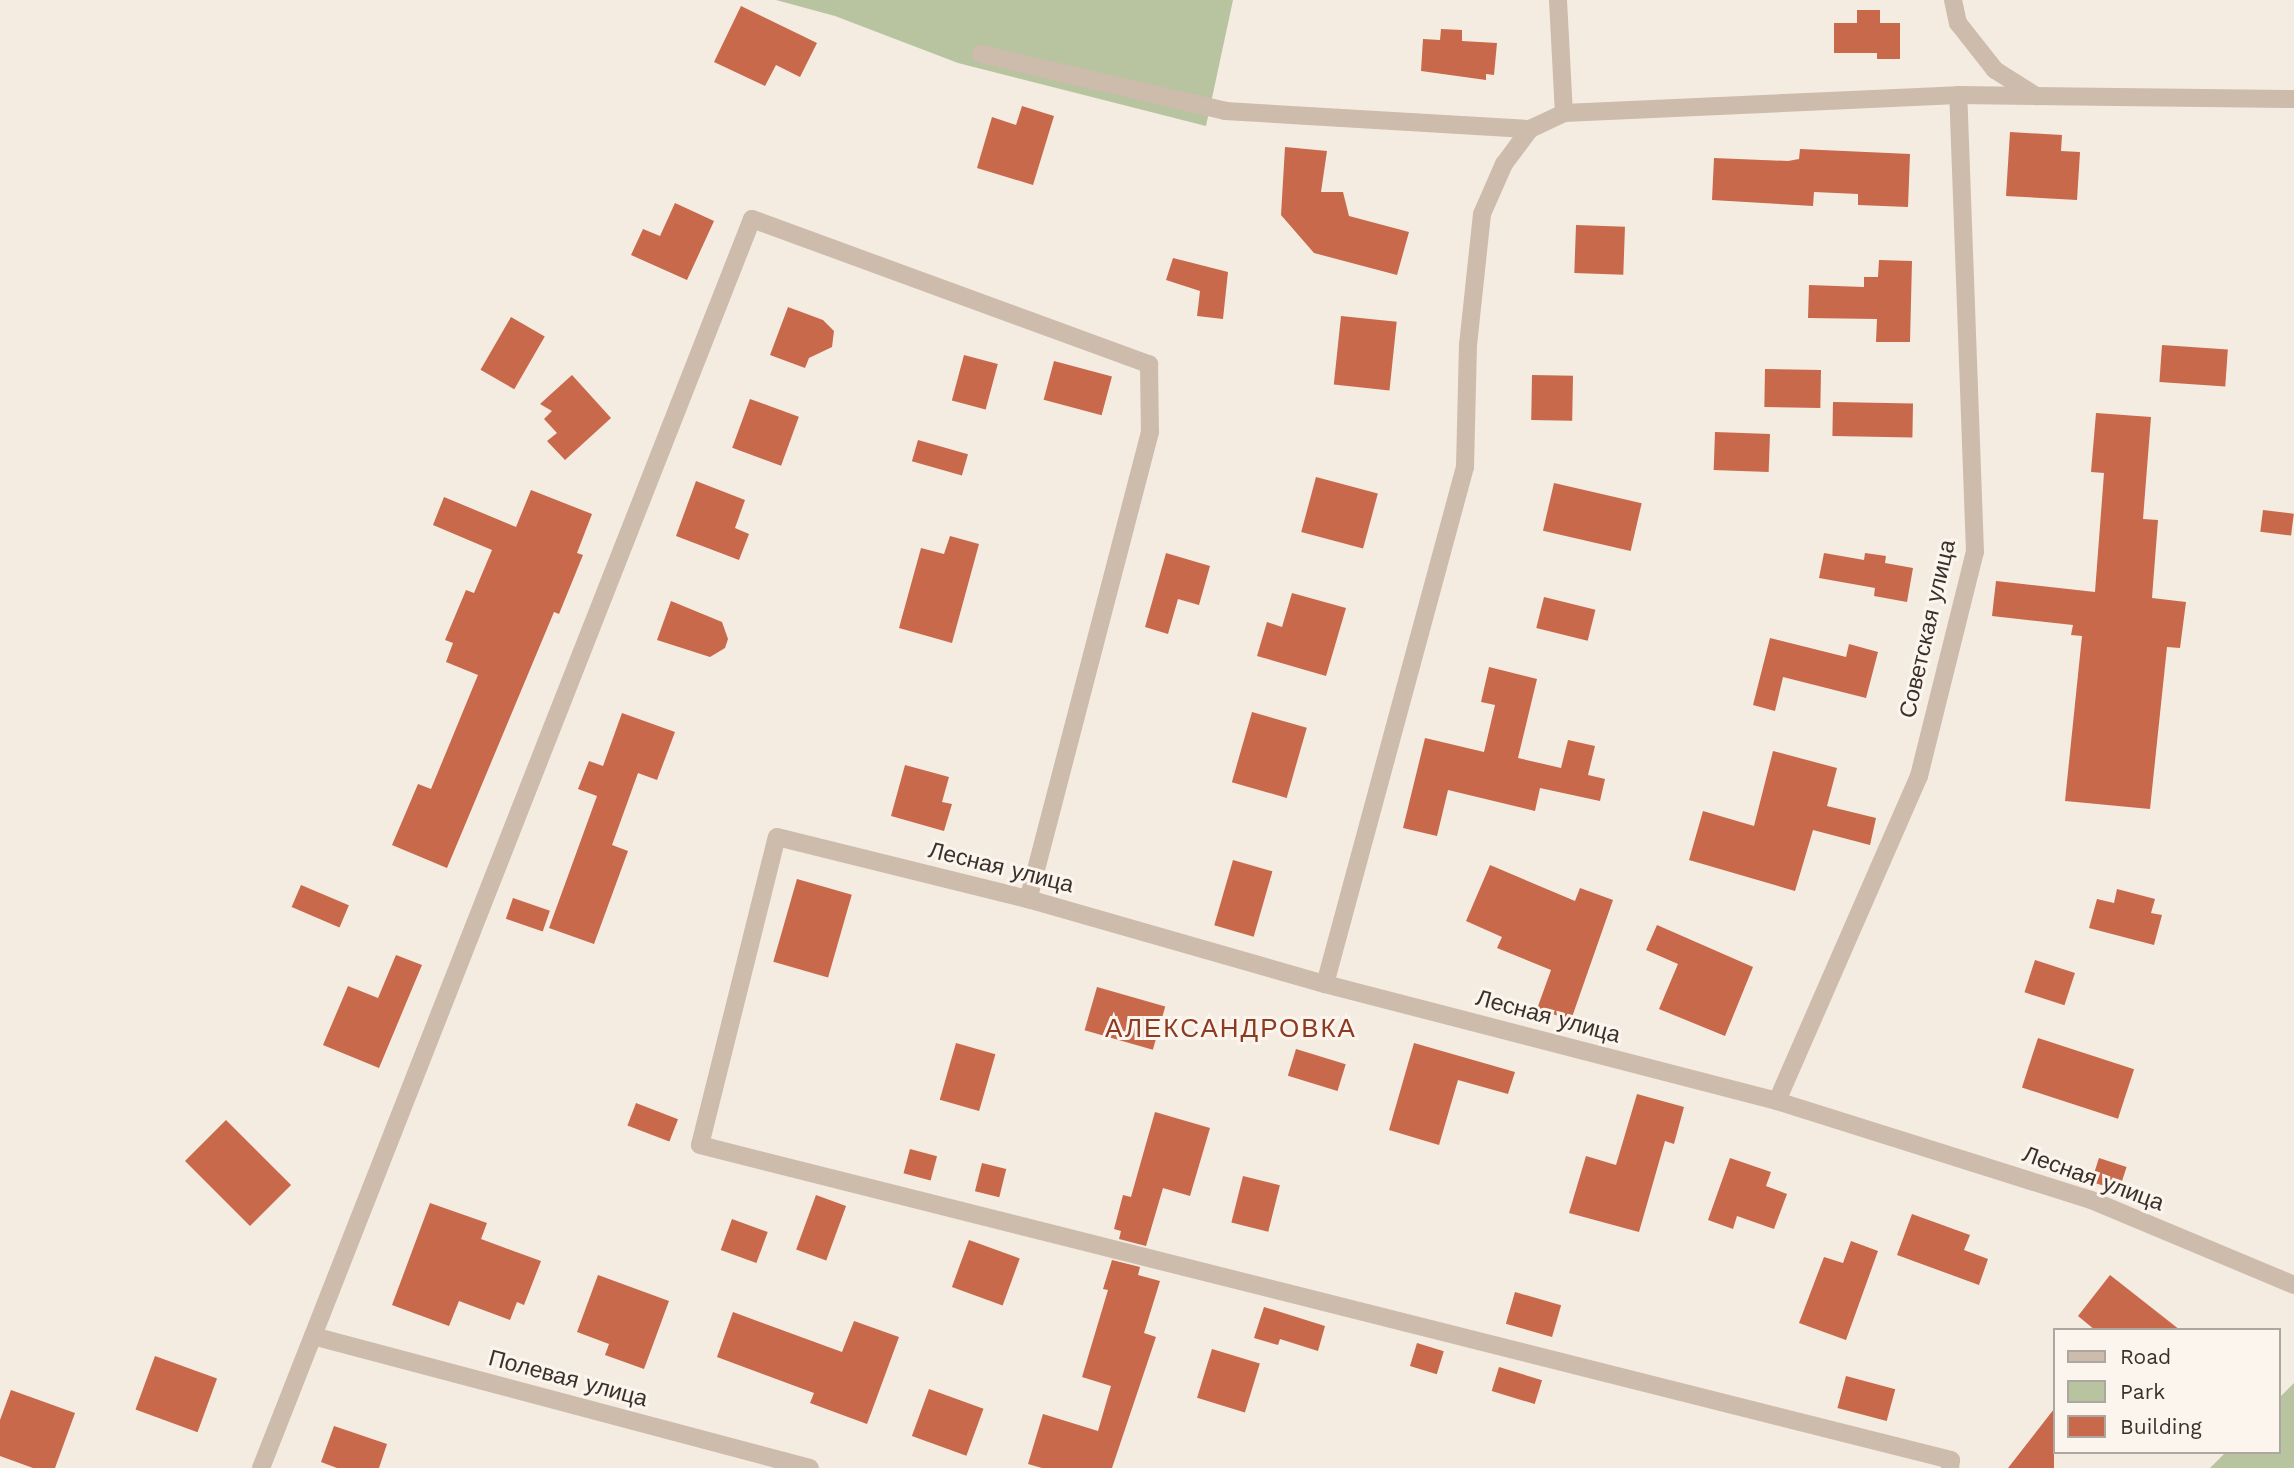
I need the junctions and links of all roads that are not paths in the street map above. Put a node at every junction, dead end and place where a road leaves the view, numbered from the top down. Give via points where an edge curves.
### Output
1 (1558, 0) edge
2 (1953, 0) edge
3 (981, 54) dead end
4 (1958, 95) junction
5 (2036, 96) junction
6 (2294, 99) edge
7 (1564, 113) junction
8 (1530, 129) junction
9 (1028, 899) junction
10 (1325, 984) junction
11 (1777, 1101) junction
12 (2294, 1285) edge
13 (313, 1336) junction
14 (261, 1468) edge
15 (810, 1468) edge
16 (1950, 1468) edge

1 - 7 street
2 - 5 street via 1958,23 1994,70
3 - 8 street via 1225,111
4 - 5 street
4 - 7 street
4 - 11 street, Советская улица via 1975,552 1919,776
5 - 6 street
7 - 8 street
8 - 10 street via 1504,164 1482,214 1468,345 1465,467
9 - 10 street, Лесная улица
9 - 13 street via 1150,432 1149,364 752,219
9 - 16 street, Лесная улица via 777,837 700,1145 1951,1460
10 - 11 street, Лесная улица
11 - 12 street, Лесная улица via 2091,1200
13 - 14 street
13 - 15 street, Полевая улица

